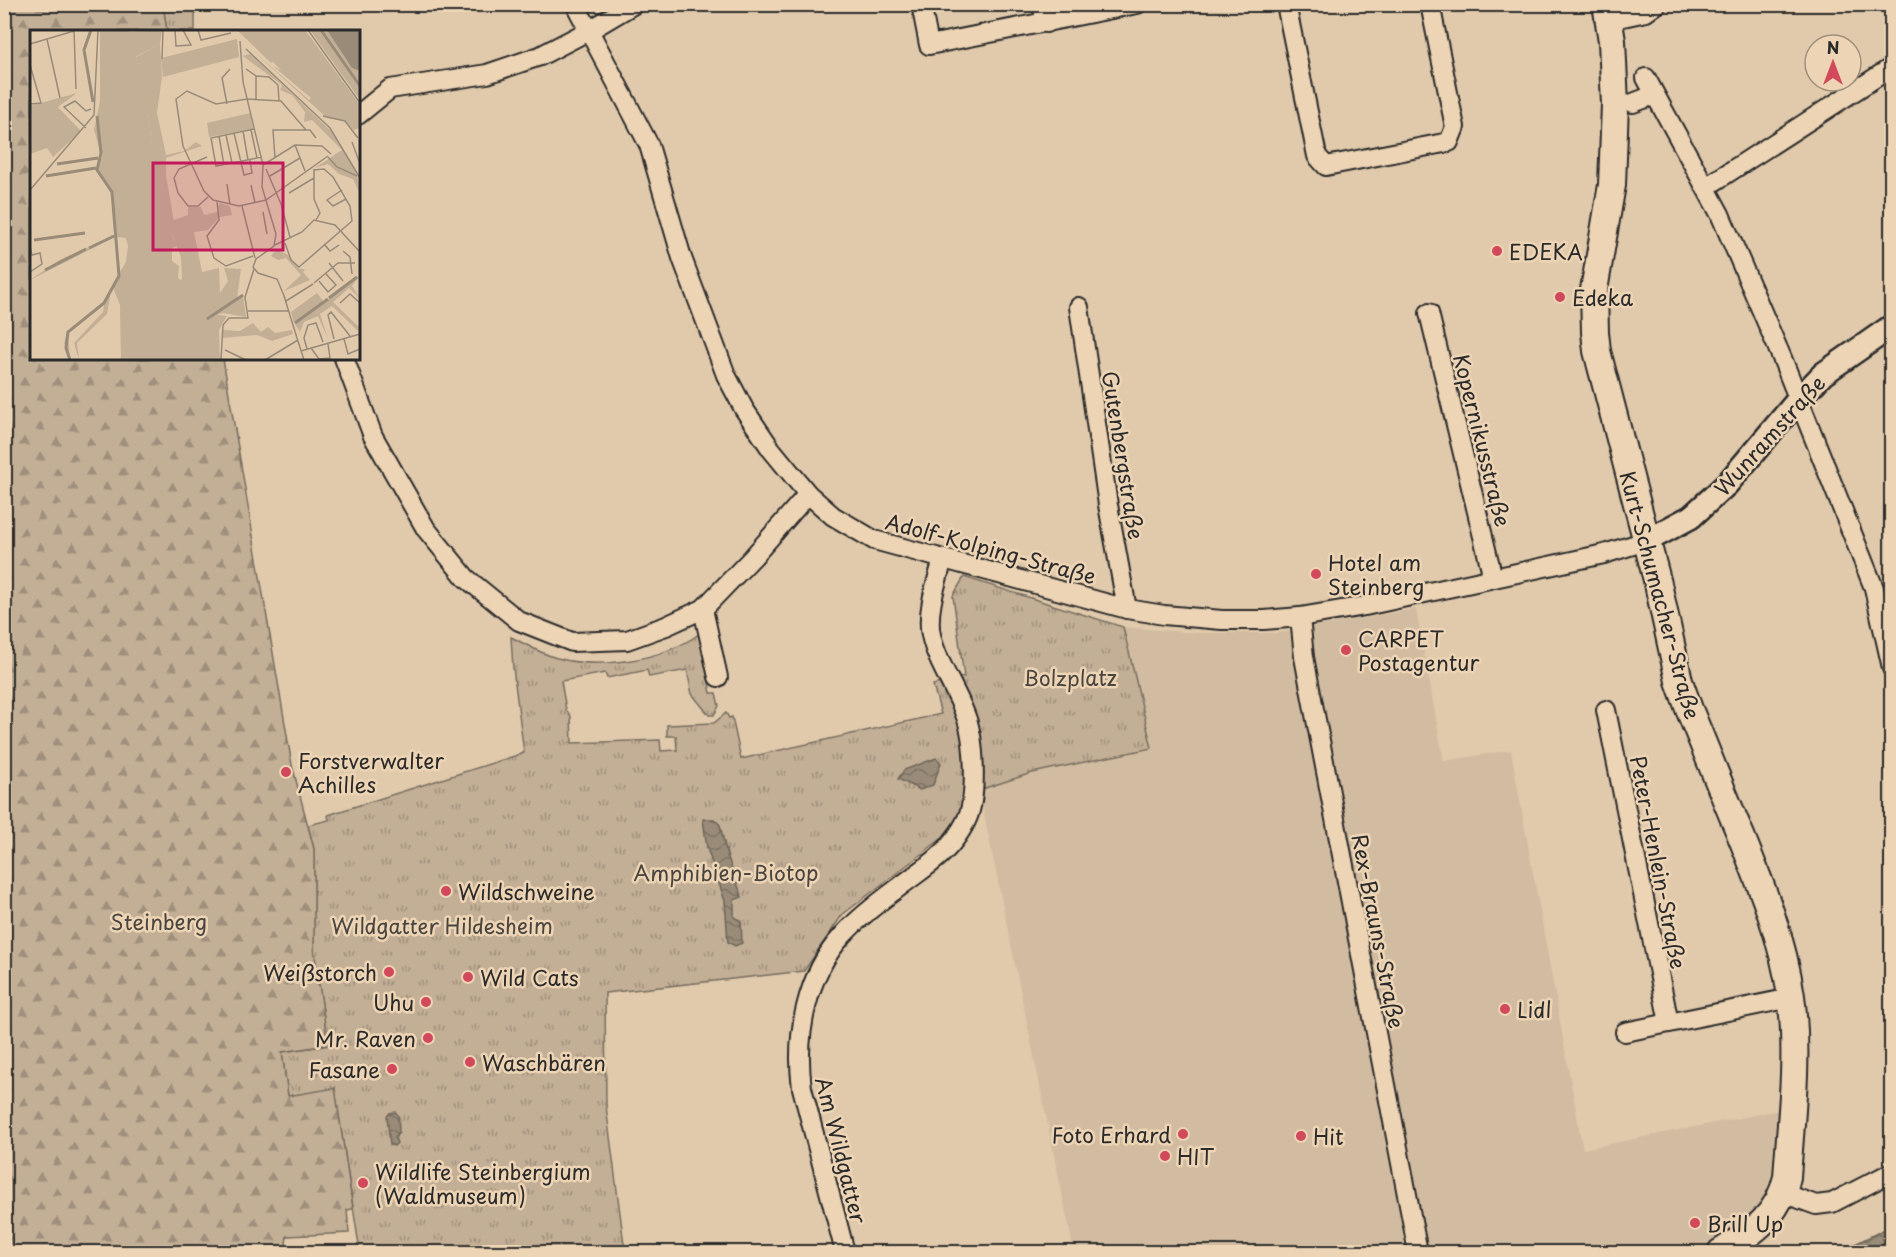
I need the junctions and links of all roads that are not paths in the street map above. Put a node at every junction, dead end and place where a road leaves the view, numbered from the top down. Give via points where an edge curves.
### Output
1 (575, 4) edge
2 (634, 4) edge
3 (921, 4) edge
4 (1042, 4) edge
5 (1137, 4) edge
6 (1286, 4) edge
7 (1430, 4) edge
8 (1657, 4) edge
9 (1607, 12) edge
10 (1046, 23) junction
11 (590, 30) junction
12 (1892, 67) edge
13 (1646, 78) dead end
14 (1654, 95) junction
15 (1633, 103) dead end
16 (360, 113) edge
17 (1706, 187) junction
18 (1079, 307) dead end
19 (1429, 313) dead end
20 (1892, 326) edge
21 (345, 360) edge
22 (1798, 400) junction
23 (808, 494) junction
24 (1646, 541) junction
25 (943, 559) junction
26 (1493, 578) junction
27 (703, 609) junction
28 (1127, 609) junction
29 (1300, 617) junction
30 (1892, 668) edge
31 (718, 677) dead end
32 (1606, 710) dead end
33 (1791, 998) junction
34 (1669, 1023) junction
35 (1625, 1032) dead end
36 (1892, 1172) edge
37 (1784, 1193) junction
38 (845, 1252) edge
39 (1418, 1252) edge
40 (1721, 1252) edge

1 - 11 street, Adolf-Kolping-Straße
2 - 11 street
3 - 10 street via 929,45
4 - 10 street
5 - 10 street
6 - 7 street via 1317,156 1326,166 1449,142 1455,127
8 - 9 street via 1646,12
9 - 24 main road, Kurt-Schumacher-Straße via 1615,96 1612,185 1594,290 1595,332
11 - 16 street via 540,56 487,74 390,89
11 - 23 street, Adolf-Kolping-Straße via 649,145 682,258 726,375 771,449
12 - 17 street
13 - 14 street
14 - 15 street
14 - 17 street
17 - 22 street via 1738,253
18 - 28 street, Gutenbergstraße
19 - 26 street, Kopernikusstraße
20 - 22 street, Wunramstraße via 1824,374
21 - 27 street via 373,436 426,529 466,578 519,621 572,642 627,640
22 - 24 street, Wunramstraße via 1727,484 1691,517
22 - 30 street via 1874,588
23 - 25 street, Adolf-Kolping-Straße via 833,516 874,540
23 - 27 street
24 - 26 street, Adolf-Kolping-Straße
24 - 33 main road, Kurt-Schumacher-Straße via 1679,681 1768,902
25 - 28 street, Adolf-Kolping-Straße
25 - 38 street, Am Wildgatter via 932,598 930,633 970,732 974,781 967,820 941,856 842,935 826,957 808,996 802,1027 802,1088
26 - 29 street, Adolf-Kolping-Straße
27 - 31 street
28 - 29 street, Adolf-Kolping-Straße via 1222,620
29 - 39 street, Rex-Brauns-Straße via 1304,657
32 - 34 street, Peter-Henlein-Straße
33 - 34 street
33 - 37 main road, Kurt-Schumacher-Straße via 1795,1045
34 - 35 street
36 - 37 street via 1832,1203 1816,1205
37 - 40 main road, Kurt-Schumacher-Straße via 1764,1222

